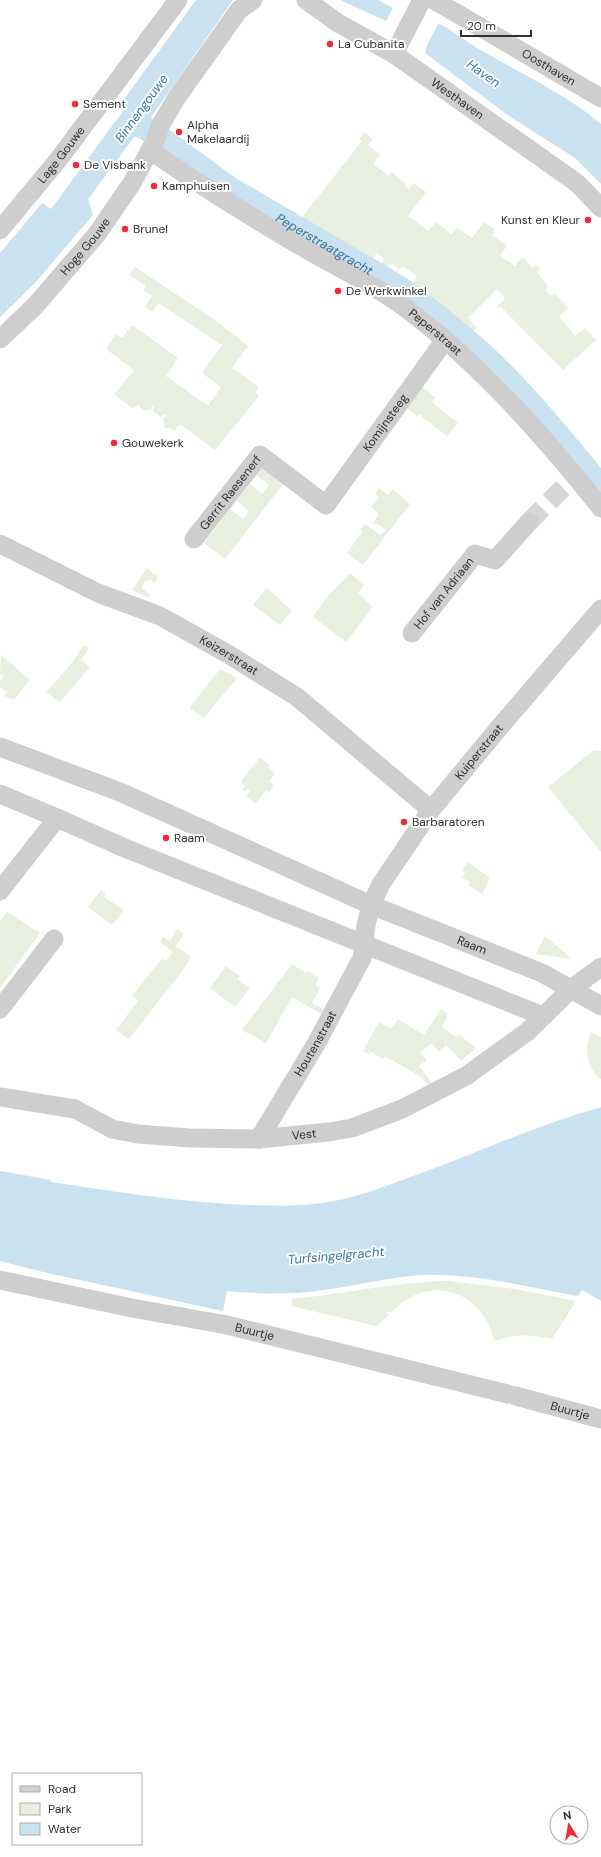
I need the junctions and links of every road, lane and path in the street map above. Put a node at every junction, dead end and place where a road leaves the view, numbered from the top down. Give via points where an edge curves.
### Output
1 (178, 0) edge
2 (254, 0) edge
3 (306, 0) edge
4 (434, 0) edge
5 (419, 6) edge
6 (394, 54) junction
7 (601, 98) edge
8 (155, 139) junction
9 (601, 208) edge
10 (0, 230) edge
11 (0, 339) edge
12 (445, 340) junction
13 (326, 505) joint
14 (601, 508) edge
15 (529, 522) tunnel mouth
16 (194, 539) dead end
17 (0, 544) edge
18 (601, 609) edge
19 (412, 632) dead end
20 (0, 747) edge
21 (0, 794) edge
22 (432, 810) junction
23 (57, 818) junction
24 (0, 891) edge
25 (371, 905) junction
26 (54, 939) dead end
27 (364, 945) junction
28 (601, 967) edge
29 (571, 989) junction
30 (601, 1006) edge
31 (0, 1009) edge
32 (544, 1016) junction
33 (0, 1098) edge
34 (259, 1139) junction
35 (0, 1280) edge
36 (601, 1419) edge

1 - 10 street, Lage Gouwe via 58,160
2 - 8 street, Hoge Gouwe via 239,10 177,96
3 - 6 street, Westhaven via 338,23
4 - 7 street, Oosthaven
5 - 6 street
6 - 9 street, Westhaven via 577,183
8 - 11 street, Hoge Gouwe via 128,188 97,234 35,306
8 - 12 street, Peperstraat via 227,201 412,312
12 - 13 street, Komijnsteeg
12 - 14 street, Peperstraat via 528,422 571,481
13 - 16 street, Gerrit Raesenerf via 260,455
15 - 19 street, Hof van Adriaan via 495,560 475,554
17 - 22 street, Keizerstraat via 98,593 160,616 228,654 297,697
18 - 22 street, Kuiperstraat
20 - 25 street, Raam via 120,792
21 - 23 street
22 - 25 street, Kuiperstraat via 381,884
23 - 24 street
23 - 27 street
25 - 27 street
25 - 29 street, Raam via 542,973
26 - 31 street
27 - 32 street
27 - 34 street, Houtenstraat via 362,958 316,1044
28 - 29 street, Vest
29 - 30 street, Raam
29 - 32 street, Vest
32 - 34 street, Vest via 527,1032 466,1076 402,1109 352,1128
33 - 34 street, Vest via 75,1110 112,1129 138,1134
35 - 36 street, Buurtje via 227,1325

